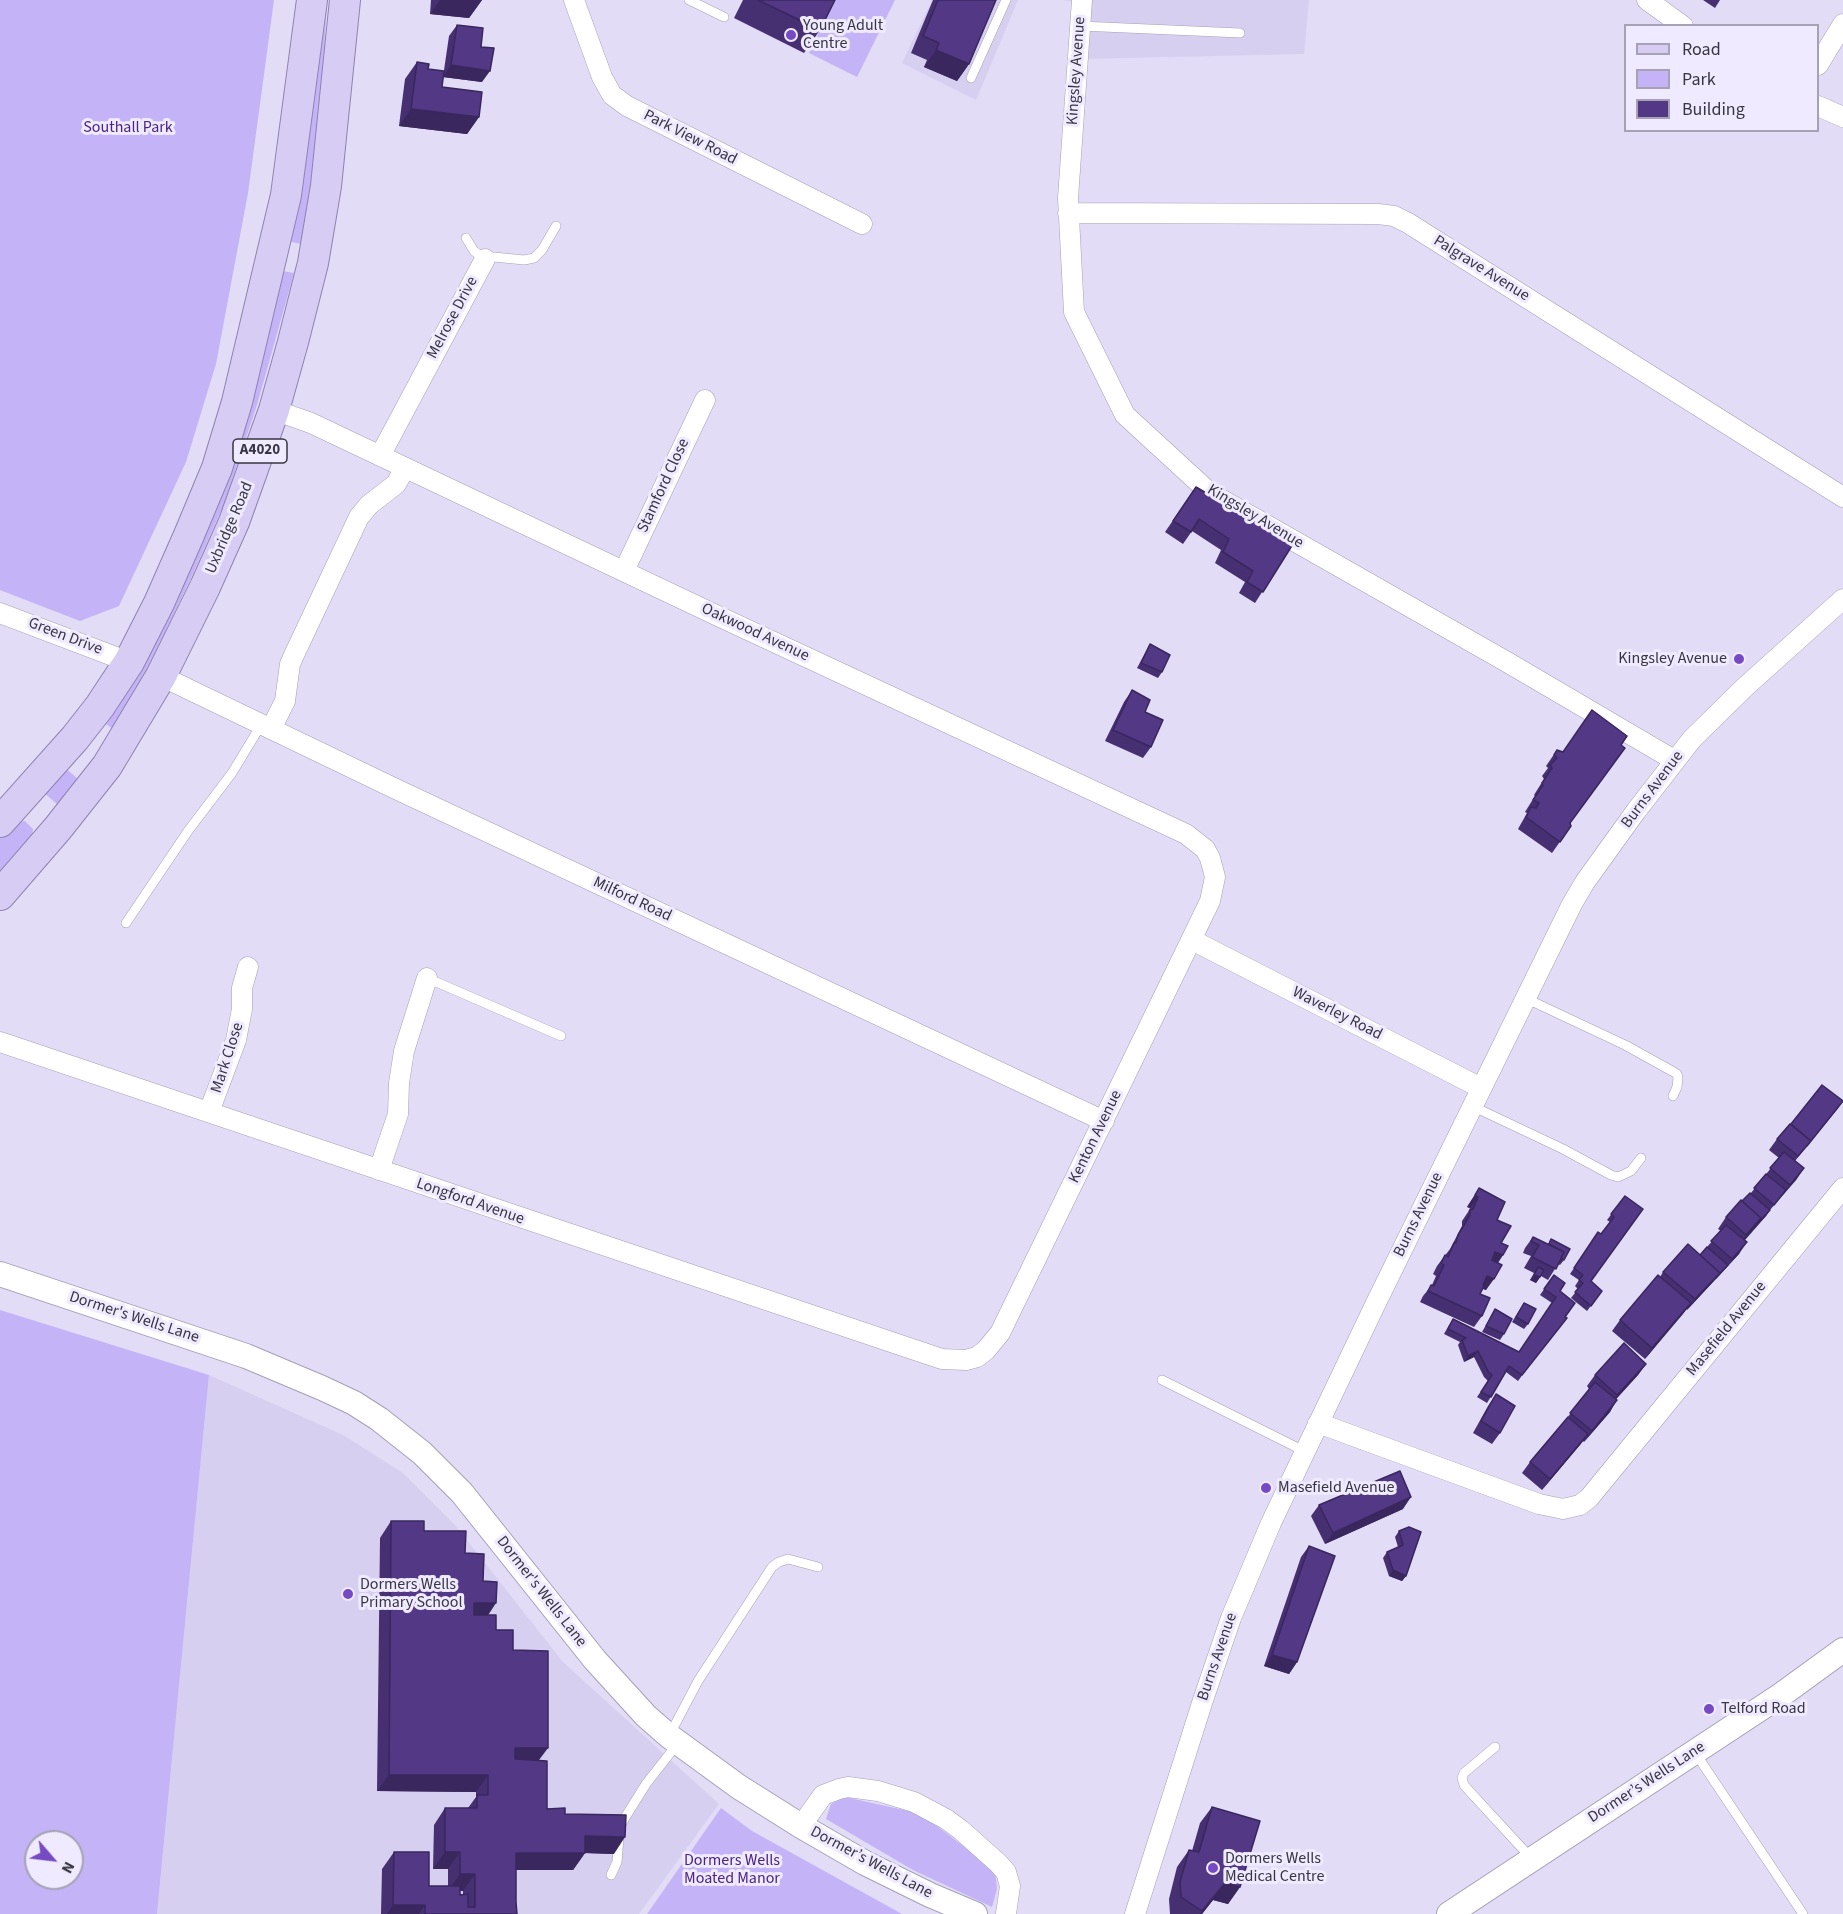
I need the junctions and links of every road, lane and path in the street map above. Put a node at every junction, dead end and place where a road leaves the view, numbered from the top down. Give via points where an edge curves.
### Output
1 (312, 0) edge
2 (345, 0) edge
3 (574, 0) edge
4 (689, 0) edge
5 (1006, 0) edge
6 (1082, 0) edge
7 (1647, 0) edge
8 (724, 17) dead end
9 (1680, 24) edge
10 (1843, 24) edge
11 (1080, 26) junction
12 (1240, 33) dead end
13 (1819, 63) edge
14 (971, 78) edge
15 (1819, 106) edge
16 (1843, 117) edge
17 (1068, 213) junction
18 (862, 224) dead end
19 (556, 226) dead end
20 (466, 238) dead end
21 (273, 253) junction
22 (485, 259) junction
23 (313, 263) junction
24 (705, 400) dead end
25 (273, 410) junction
26 (380, 456) junction
27 (405, 468) junction
28 (1843, 497) edge
29 (624, 571) junction
30 (1843, 599) edge
31 (0, 613) edge
32 (129, 662) junction
33 (162, 676) junction
34 (266, 727) junction
35 (1674, 760) junction
36 (22, 798) junction
37 (0, 822) edge
38 (58, 828) junction
39 (1215, 877) joint
40 (0, 895) edge
41 (126, 923) dead end
42 (1192, 940) junction
43 (249, 967) dead end
44 (427, 978) joint
45 (1525, 998) junction
46 (561, 1036) dead end
47 (0, 1042) edge
48 (1481, 1088) junction
49 (1673, 1096) dead end
50 (1472, 1106) junction
51 (209, 1112) junction
52 (1104, 1120) junction
53 (1641, 1158) dead end
54 (379, 1170) junction
55 (1843, 1188) edge
56 (0, 1274) edge
57 (942, 1359) joint
58 (1162, 1380) dead end
59 (1318, 1423) junction
60 (1304, 1451) junction
61 (818, 1567) dead end
62 (1843, 1650) edge
63 (674, 1739) junction
64 (1495, 1747) dead end
65 (1695, 1752) junction
66 (801, 1826) junction
67 (1532, 1859) junction
68 (611, 1875) dead end
69 (975, 1914) edge
70 (1006, 1914) edge
71 (1135, 1914) edge
72 (1449, 1914) edge
73 (1803, 1914) edge

1 - 21 main road, A4020 via 298,120
2 - 23 main road, Uxbridge Road / A4020 via 326,186
3 - 18 street, Park View Road via 612,95
4 - 8 lane
5 - 14 lane
6 - 11 street, Kingsley Avenue
7 - 9 street
10 - 13 street
11 - 12 lane
11 - 17 street, Kingsley Avenue
15 - 16 street
17 - 28 street, Palgrave Avenue via 1394,216
17 - 35 street, Kingsley Avenue via 1074,312 1125,415 1210,493
19 - 22 lane, Melrose Drive via 534,258
20 - 22 lane
21 - 23 main road
21 - 32 main road, A4020 via 217,468
22 - 26 street, Melrose Drive
23 - 25 main road, Uxbridge Road / A4020
24 - 29 street, Stamford Close
25 - 26 street, Oakwood Avenue via 311,423
25 - 33 main road, Uxbridge Road / A4020 via 234,522
26 - 27 street, Oakwood Avenue
27 - 29 street, Oakwood Avenue
27 - 34 street via 396,484 359,517 290,664 287,691
29 - 39 street, Oakwood Avenue via 1186,834 1205,849
30 - 35 street, Burns Avenue via 1714,717
31 - 32 street, Green Drive
32 - 36 main road, A4020 via 100,706
33 - 34 street, Milford Road
33 - 38 main road, Uxbridge Road / A4020 via 107,766
34 - 41 lane via 188,831
34 - 52 street, Milford Road
35 - 45 street, Burns Avenue via 1585,882
36 - 37 main road, A4020
36 - 38 main road
38 - 40 main road, Uxbridge Road / A4020
39 - 42 street, Kenton Avenue via 1210,902
42 - 48 street, Waverley Road
42 - 52 street, Kenton Avenue
43 - 51 street, Mark Close via 242,988 236,1040
44 - 46 lane
44 - 54 street via 404,1051 398,1113
45 - 48 street, Burns Avenue
45 - 49 lane via 1677,1074
47 - 51 street, Longford Avenue
48 - 50 street, Burns Avenue
50 - 53 lane via 1611,1175 1618,1177 1630,1171
50 - 59 street, Burns Avenue
51 - 54 street, Longford Avenue
52 - 57 street, Kenton Avenue via 1000,1333 977,1357
54 - 57 street, Longford Avenue
55 - 59 street, Masefield Avenue via 1580,1505 1563,1509 1539,1504
56 - 63 street, Dormer's Wells Lane via 246,1356 354,1403 379,1419 422,1453 462,1493 595,1660 646,1716
58 - 60 lane
59 - 60 street, Burns Avenue
60 - 71 street, Burns Avenue via 1231,1618
61 - 63 lane via 788,1559 772,1567 698,1681
62 - 65 street, Dormer’s Wells Lane
63 - 66 street, Dormer's Wells Lane
63 - 68 lane via 621,1821 617,1862
64 - 67 lane via 1464,1773 1464,1785
65 - 67 street, Dormer’s Wells Lane
65 - 73 lane
66 - 69 street, Dormer’s Wells Lane via 874,1867
66 - 70 street via 824,1795 839,1789 878,1791 914,1802 961,1830 1006,1872 1010,1887
67 - 72 street, Dormer’s Wells Lane

